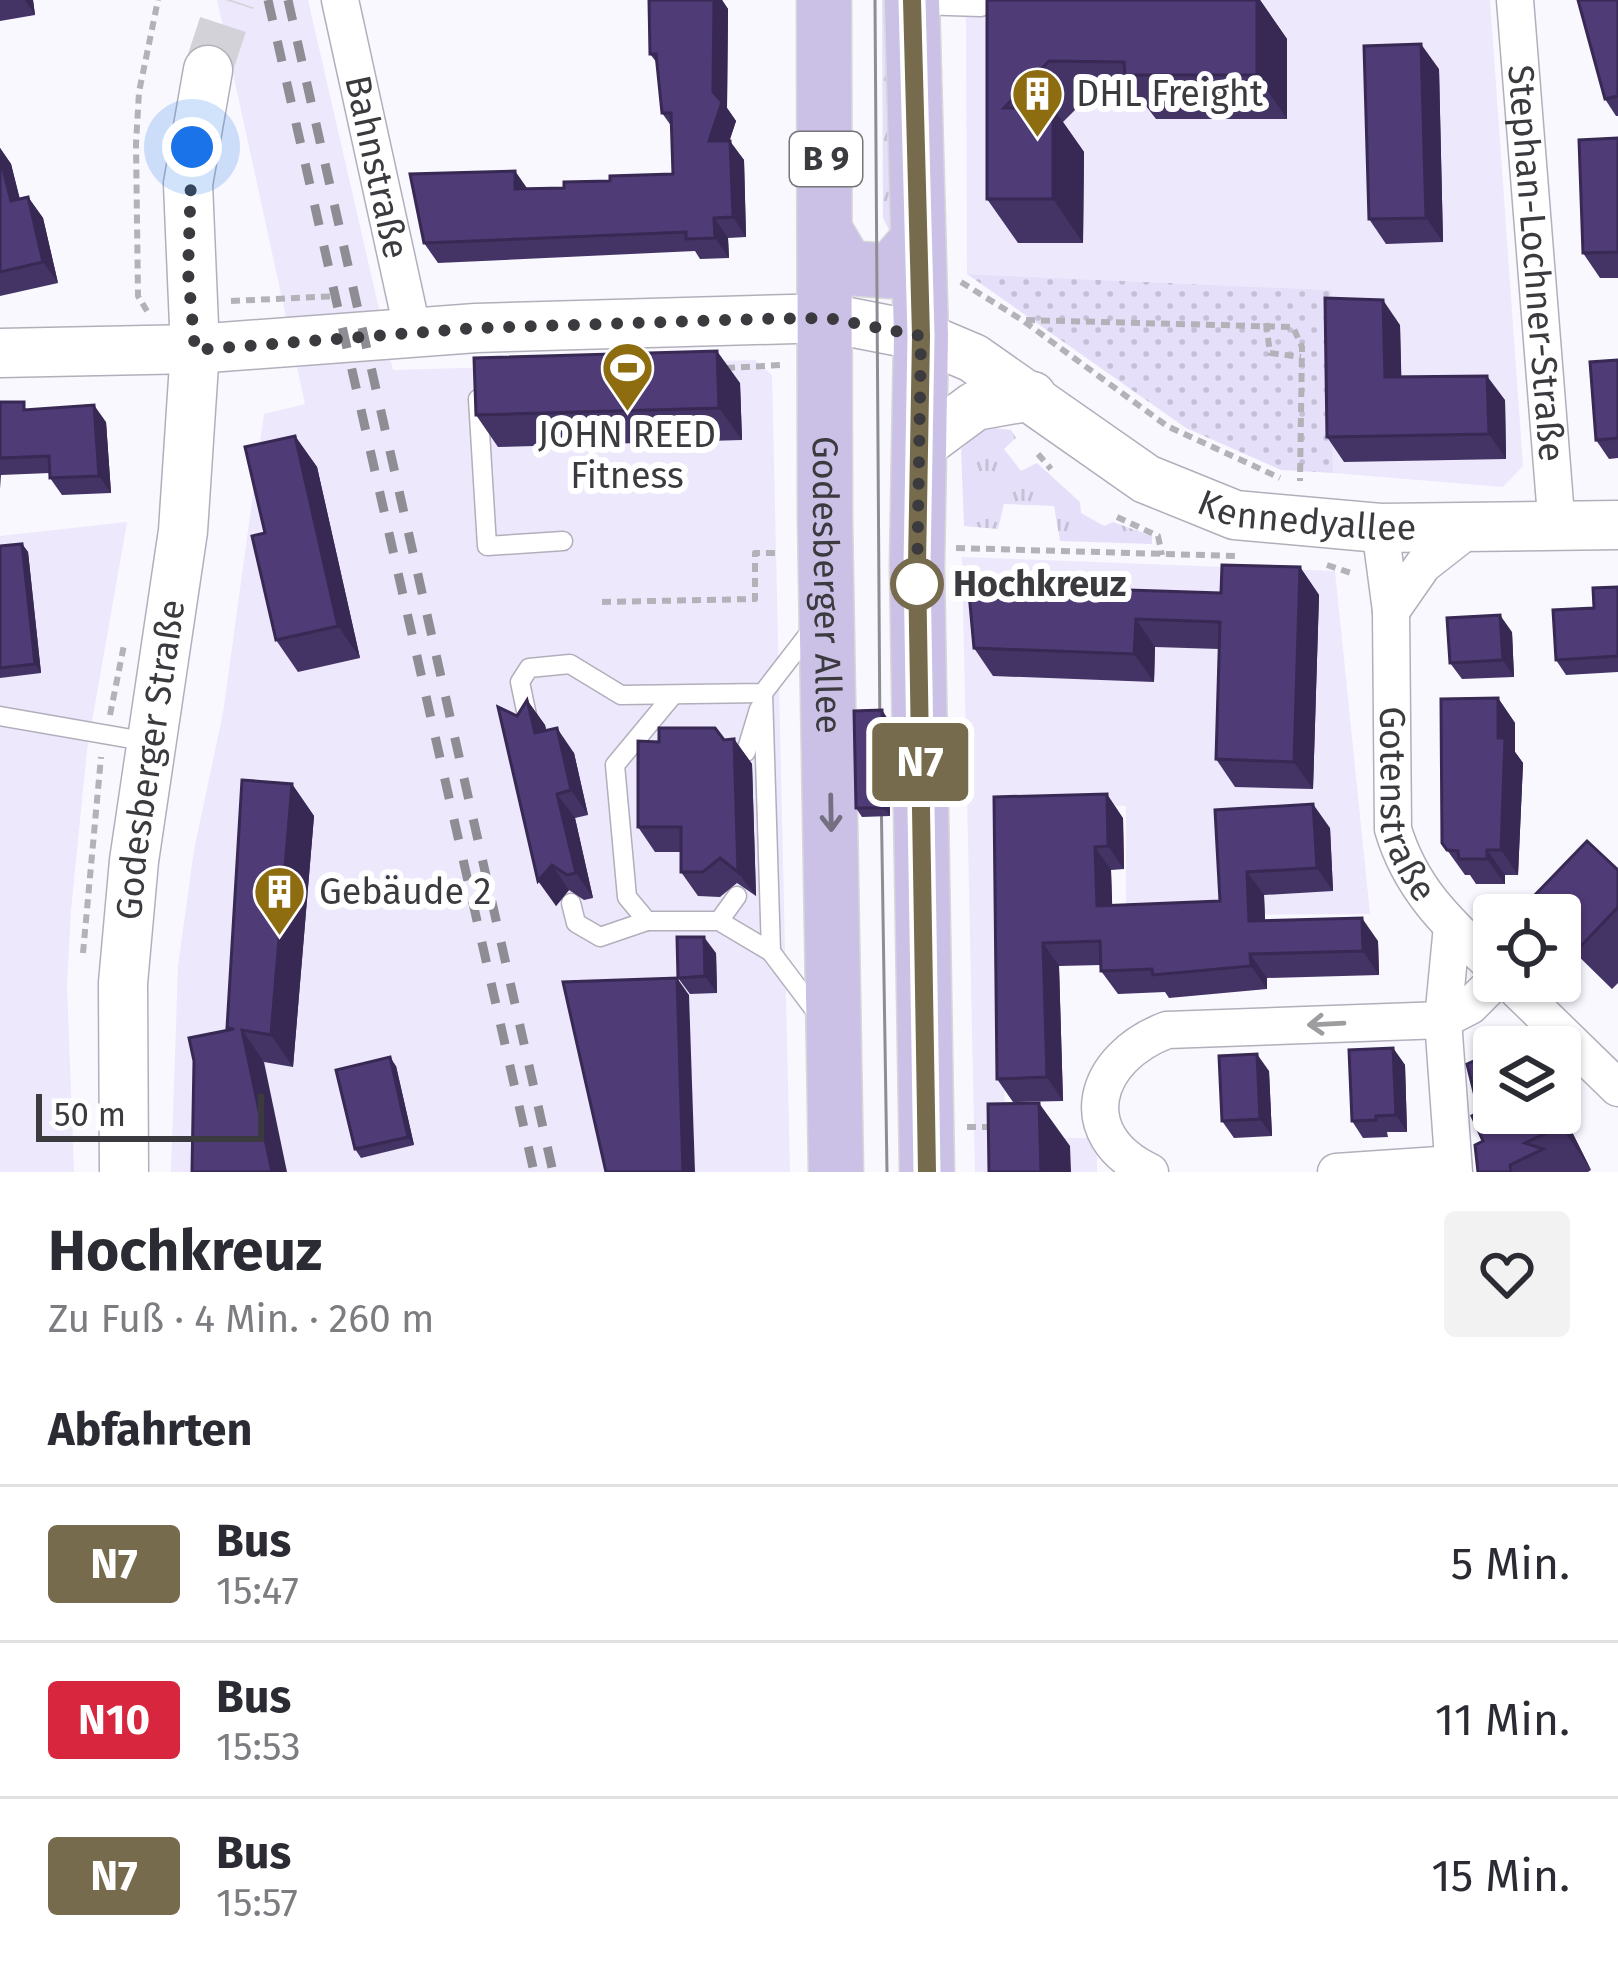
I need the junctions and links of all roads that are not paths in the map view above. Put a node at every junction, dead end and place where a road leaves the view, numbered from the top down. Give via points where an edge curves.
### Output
1 (340, 0) edge
2 (824, 0) edge
3 (1515, 0) edge
4 (912, 2) edge
5 (981, 8) edge
6 (208, 70) tunnel mouth
7 (827, 234) junction
8 (918, 240) junction
9 (828, 318) junction
10 (413, 333) junction
11 (921, 336) junction
12 (195, 350) junction
13 (0, 353) edge
14 (477, 377) edge
15 (1032, 396) junction
16 (917, 449) junction
17 (1618, 525) edge
18 (1380, 528) junction
19 (1557, 529) junction
20 (1469, 530) junction
21 (563, 542) dead end
22 (827, 609) junction
23 (1391, 611) junction
24 (763, 693) junction
25 (673, 695) junction
26 (0, 716) edge
27 (530, 728) edge
28 (152, 742) junction
29 (722, 897) dead end
30 (571, 903) dead end
31 (646, 921) junction
32 (719, 921) junction
33 (1452, 926) junction
34 (1473, 946) edge
35 (771, 952) junction
36 (1474, 1002) edge
37 (1530, 1002) edge
38 (1443, 1020) junction
39 (834, 1036) junction
40 (1618, 1088) edge
41 (1453, 1168) edge
42 (124, 1172) edge
43 (836, 1172) edge
44 (927, 1172) edge
45 (1150, 1172) edge
46 (1336, 1172) edge

1 - 10 street, Bahnstraße
2 - 7 main road, Godesberger Allee / B 9
3 - 19 street, Stephan-Lochner-Straße
4 - 5 lane
4 - 8 main road, B 9
6 - 12 street, Godesberger Straße via 188,184
7 - 8 main road via 848,268 891,271
7 - 9 main road, Godesberger Allee / B 9
8 - 11 main road, B 9
9 - 10 street, Kennedyallee via 476,342
9 - 11 street, Kennedyallee
9 - 22 main road, Godesberger Allee / B 9
10 - 12 street, Kennedyallee
11 - 15 street, Kennedyallee
11 - 16 main road, B 9
12 - 13 street, Kennedyallee
12 - 28 street, Godesberger Straße via 183,531
14 - 21 lane via 487,546
15 - 16 street via 975,406
15 - 18 street, Kennedyallee via 1180,496 1235,514
16 - 44 main road, B 9
17 - 19 street, Kennedyallee
18 - 20 street, Kennedyallee
18 - 23 street, Gotenstraße
19 - 20 street, Kennedyallee
20 - 23 street via 1423,566
22 - 24 lane
22 -> 39 main road, Godesberger Allee / B 9
23 - 33 street, Gotenstraße via 1393,829 1411,879
24 - 25 lane
24 - 35 lane via 760,806
25 - 27 lane via 621,695 570,664 542,665 520,682
25 - 31 lane via 614,765 627,897
26 - 28 lane
28 - 42 street, Godesberger Straße via 123,983
29 - 32 lane
30 - 31 lane via 575,923 601,937
31 - 32 lane
32 - 35 lane
33 - 34 street, Gotenstraße
33 - 38 street
35 - 39 lane
36 - 38 street
37 - 40 street
38 - 41 street
38 -> 45 street via 1167,1030 1141,1040 1113,1063 1100,1094 1102,1128 1118,1152
39 - 43 main road, Godesberger Allee / B 9
41 - 46 street

